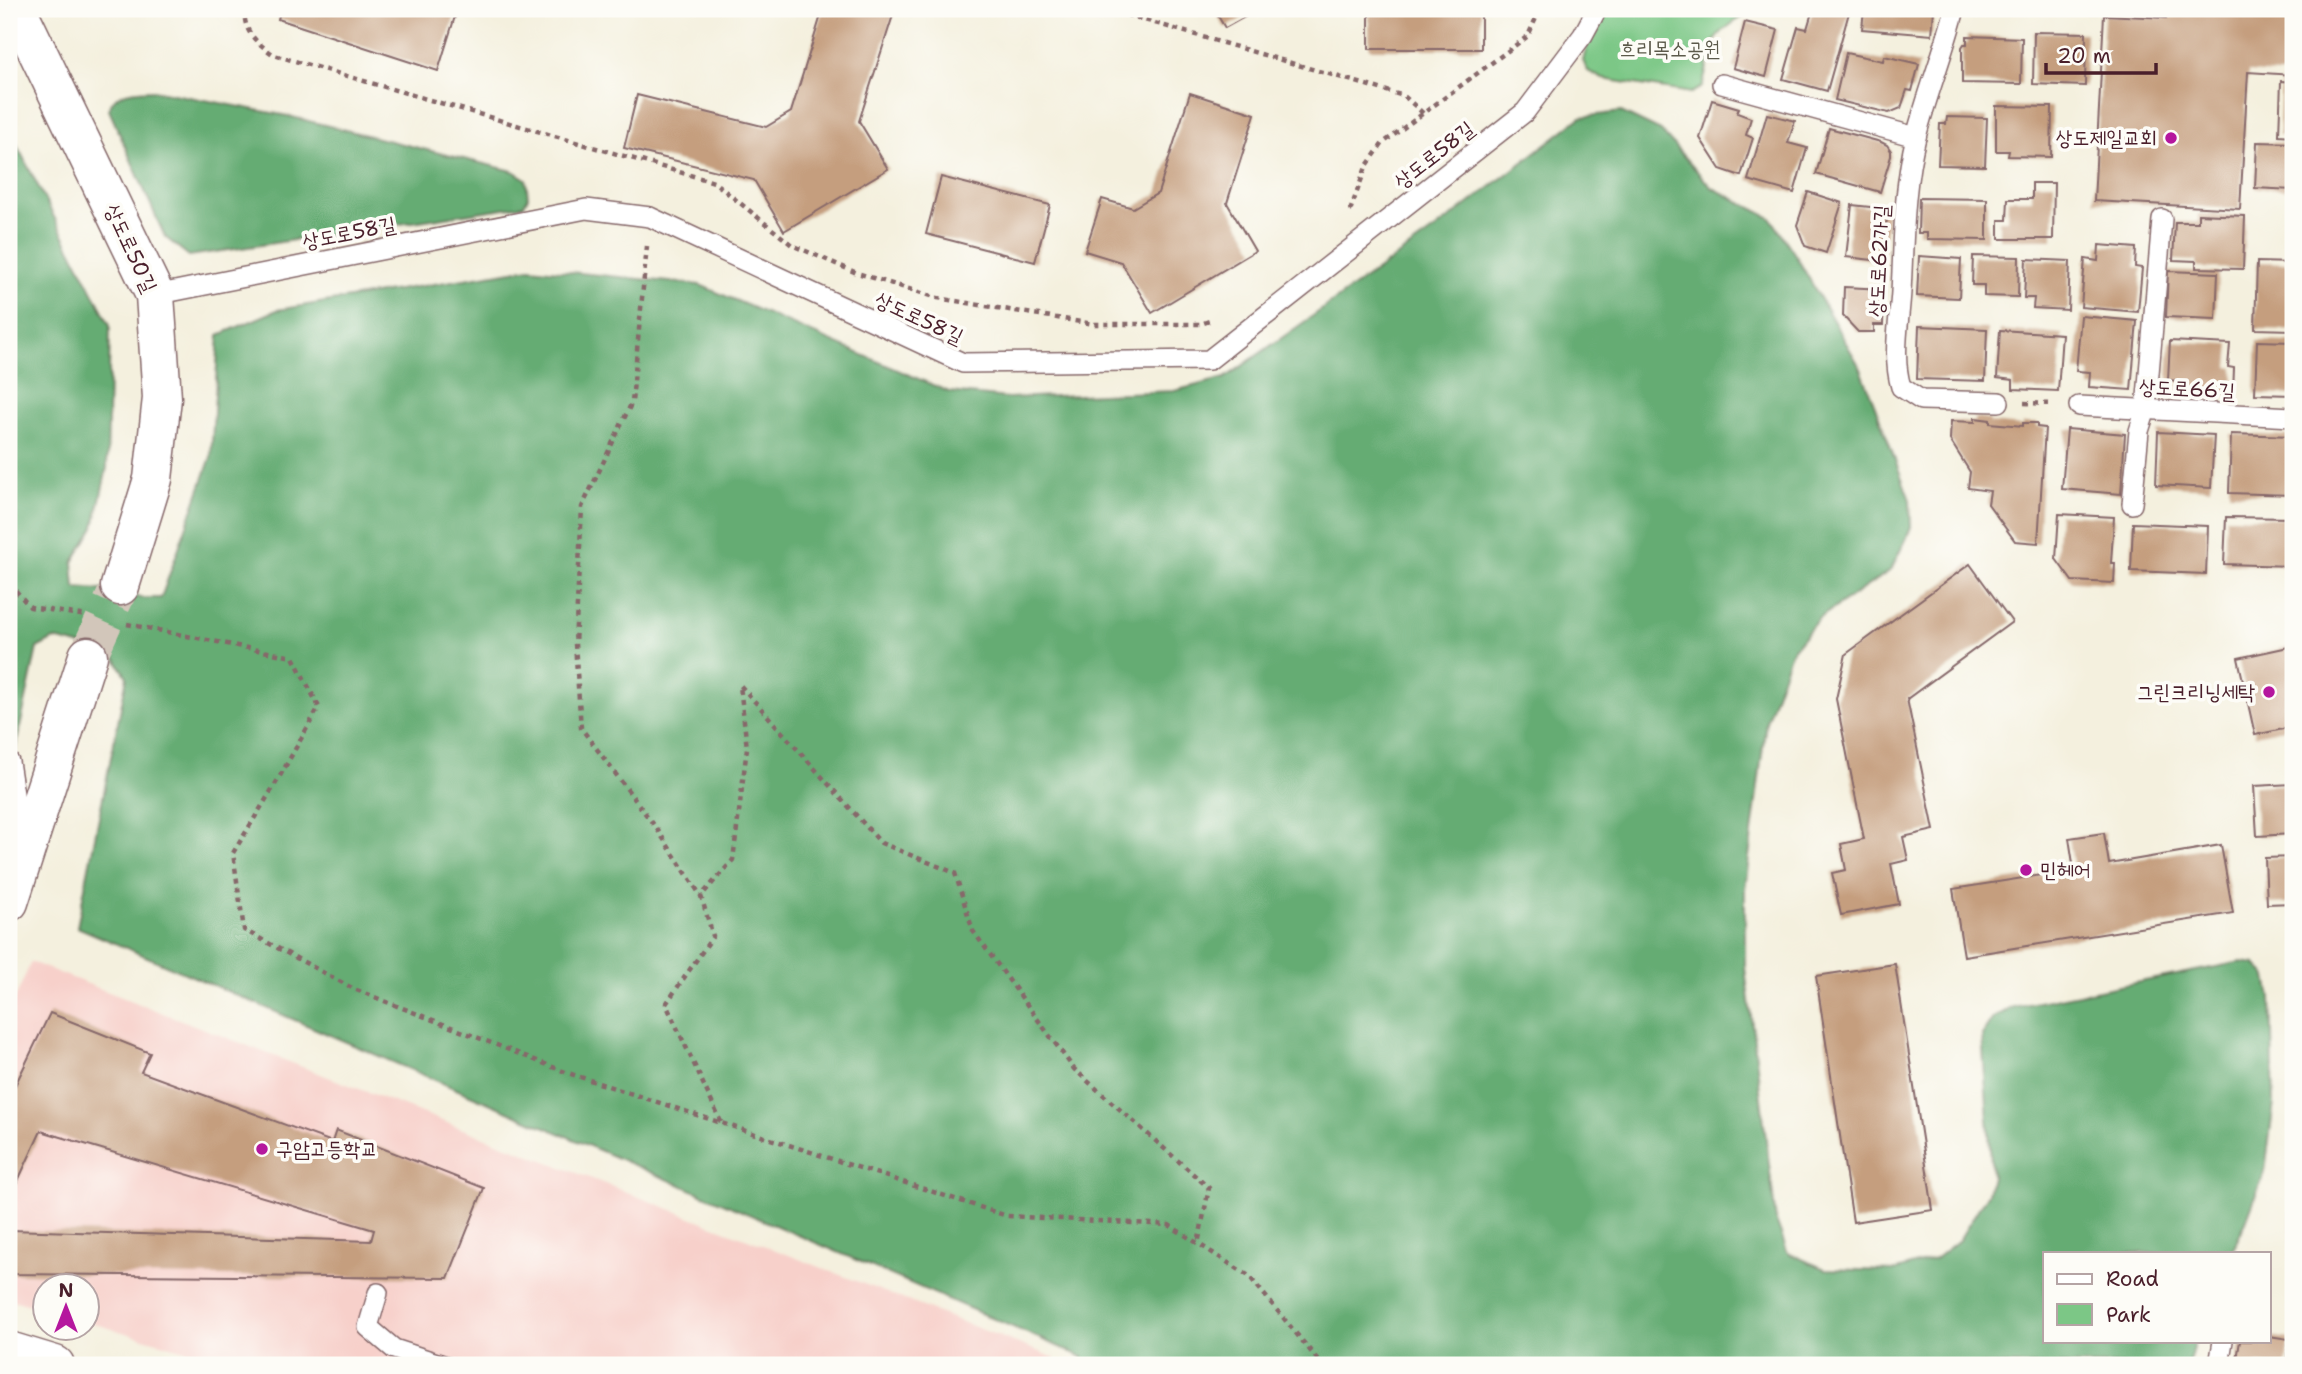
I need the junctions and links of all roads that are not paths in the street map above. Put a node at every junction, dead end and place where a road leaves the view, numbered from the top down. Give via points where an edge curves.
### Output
1 (17, 9) edge
2 (1597, 9) edge
3 (1955, 9) edge
4 (1722, 84) dead end
5 (1916, 137) junction
6 (2162, 219) dead end
7 (155, 295) junction
8 (1999, 402) road end
9 (2079, 406) road end
10 (2146, 409) junction
11 (2293, 417) edge
12 (2132, 504) dead end
13 (118, 604) tunnel mouth
14 (88, 656) tunnel mouth
15 (9, 762) edge
16 (24, 857) junction
17 (9, 902) edge
18 (378, 1293) dead end
19 (2224, 1342) edge
20 (9, 1351) edge
21 (55, 1365) edge
22 (443, 1365) edge
23 (2219, 1365) edge

1 - 7 street, 상도로50길
2 - 7 lane, 상도로58길 via 1525,112 1209,360 963,363 650,217 586,209
3 - 5 lane, 상도로62가길
4 - 5 lane
5 - 8 lane, 상도로62가길 via 1903,223 1895,369 1901,387 1922,400
6 - 10 lane
7 - 13 street, 상도로50길 via 162,398 153,479
9 - 10 lane, 상도로66길
10 - 11 lane, 상도로66길
10 - 12 lane via 2139,430
14 - 16 street
15 - 16 lane
16 - 17 street
18 - 22 lane via 368,1327 394,1349
19 - 23 lane
20 - 21 street

